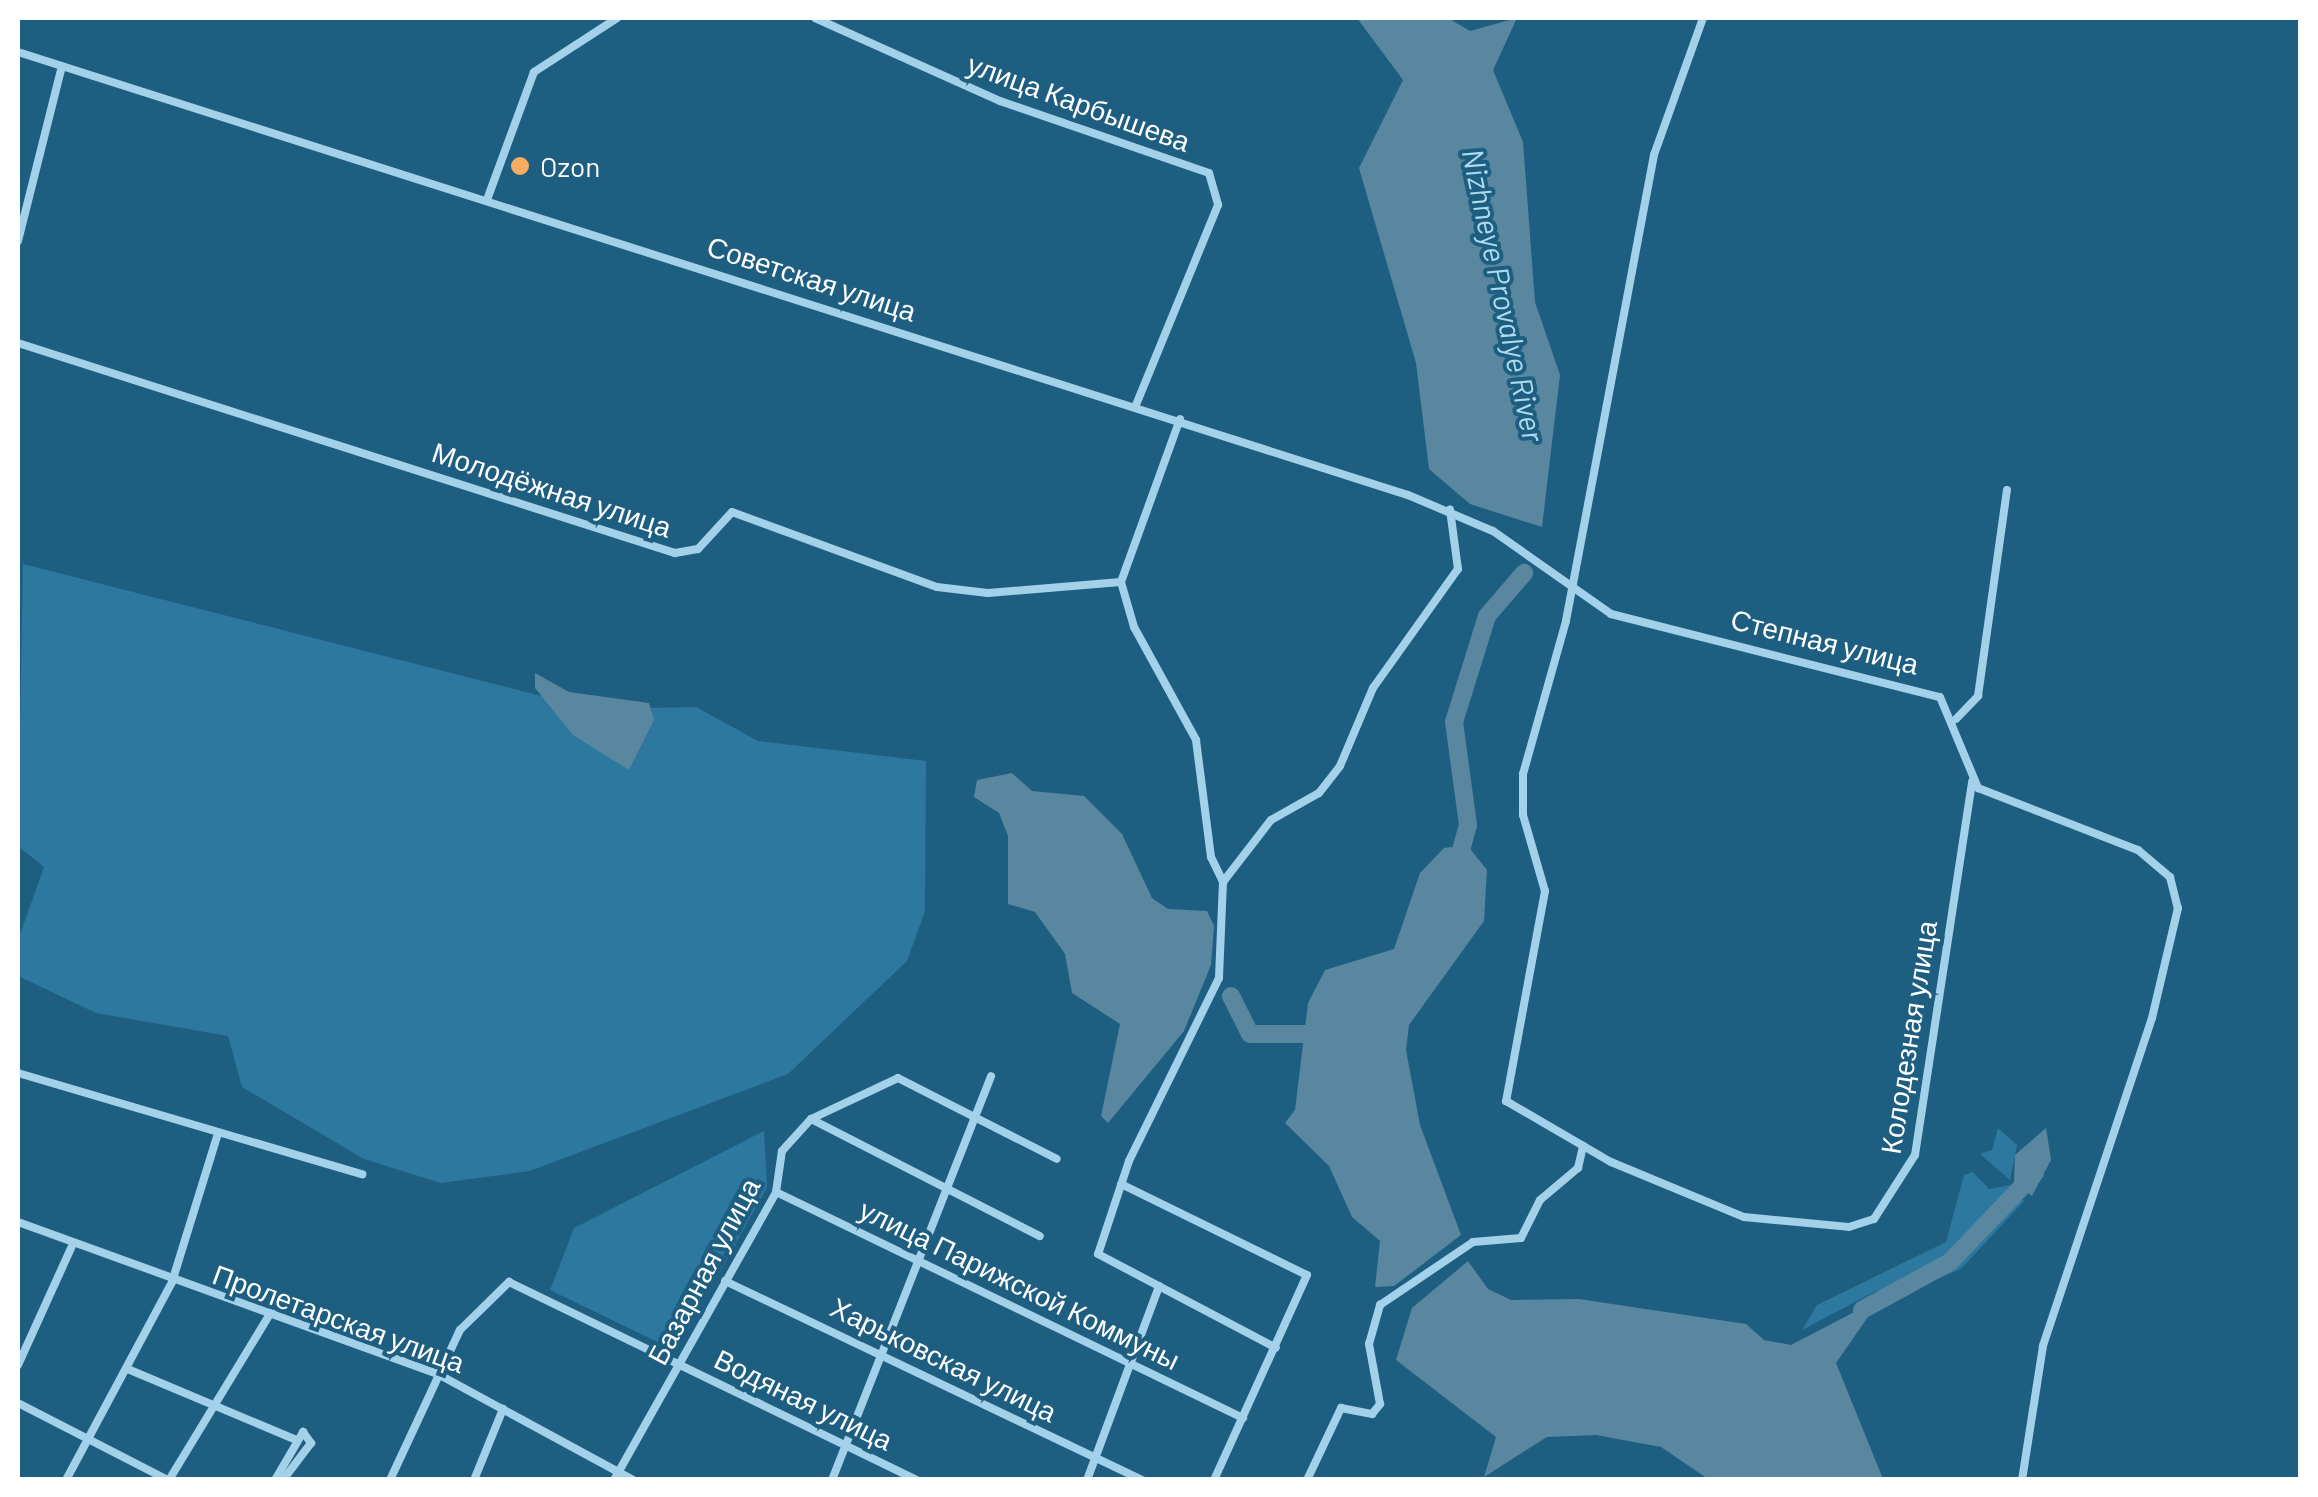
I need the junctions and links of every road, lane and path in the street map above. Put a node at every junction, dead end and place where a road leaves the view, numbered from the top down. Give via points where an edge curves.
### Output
1 (617, 18) edge
2 (815, 18) edge
3 (1703, 18) edge
4 (18, 52) edge
5 (62, 66) junction
6 (488, 197) junction
7 (18, 241) edge
8 (18, 343) edge
9 (1136, 405) junction
10 (1180, 419) junction
11 (2007, 490) dead end
12 (1450, 510) junction
13 (1121, 582) junction
14 (1572, 592) junction
15 (1956, 719) junction
16 (1972, 782) junction
17 (1224, 882) junction
18 (18, 1073) edge
19 (991, 1076) dead end
20 (975, 1118) junction
21 (810, 1119) junction
22 (217, 1138) junction
23 (1583, 1146) junction
24 (1057, 1159) dead end
25 (362, 1174) dead end
26 (1122, 1184) junction
27 (947, 1185) junction
28 (776, 1192) junction
29 (18, 1222) edge
30 (1040, 1236) dead end
31 (73, 1244) junction
32 (916, 1259) junction
33 (724, 1281) junction
34 (172, 1282) junction
35 (1159, 1286) junction
36 (271, 1312) junction
37 (1276, 1348) junction
38 (882, 1352) junction
39 (1128, 1362) junction
40 (680, 1363) junction
41 (18, 1365) edge
42 (130, 1370) junction
43 (436, 1373) junction
44 (18, 1403) edge
45 (214, 1405) junction
46 (503, 1408) junction
47 (1243, 1418) junction
48 (87, 1439) junction
49 (294, 1439) junction
50 (849, 1446) junction
51 (1095, 1457) junction
52 (616, 1475) edge
53 (66, 1480) edge
54 (168, 1480) edge
55 (275, 1480) edge
56 (284, 1480) edge
57 (390, 1480) edge
58 (474, 1480) edge
59 (634, 1480) edge
60 (832, 1480) edge
61 (916, 1480) edge
62 (1086, 1480) edge
63 (1144, 1480) edge
64 (1214, 1480) edge
65 (1307, 1480) edge
66 (2022, 1480) edge

1 - 6 street via 534,72
2 - 9 street, улица Карбышева via 1000,101 1209,173 1218,205
3 - 14 street via 1654,155
4 - 5 street, Советская улица
5 - 6 street, Советская улица
5 - 7 street
6 - 9 street, Советская улица
8 - 13 street, Молодёжная улица via 675,553 698,549 732,512 937,587 988,593
9 - 10 street, Советская улица
10 - 12 street, Советская улица
10 - 13 street
11 - 15 street via 1978,696
12 - 14 street, Советская улица via 1520,548
12 - 17 street via 1458,569 1373,688 1340,766 1318,793 1271,820
13 - 17 street via 1134,627 1196,740
14 - 15 street, Степная улица via 1611,614 1914,684
14 - 23 street via 1522,774 1522,815 1546,890 1505,1090 1516,1111
15 - 16 street
16 - 23 street, Колодезная улица via 1915,1155 1874,1219 1850,1227 1760,1222
16 - 66 street via 2128,844 2170,877 2178,908 2172,950 2043,1346
17 - 26 street via 1220,978
18 - 22 street
19 - 20 street
20 - 21 street, Базарная улица via 898,1078
20 - 24 street
20 - 27 street
21 - 27 street
21 - 28 street, Базарная улица via 782,1151
22 - 25 street
22 - 34 street
23 - 65 street via 1578,1168 1540,1200 1521,1238 1474,1242 1380,1305 1369,1344 1380,1404 1372,1414 1341,1408
26 - 35 street via 1098,1254
26 - 37 street via 1307,1275
27 - 30 street
27 - 32 street
28 - 32 street, улица Парижской Коммуны
28 - 33 street, Базарная улица
29 - 31 street, Пролетарская улица
31 - 34 street, Пролетарская улица
31 - 41 street
32 - 38 street
32 - 39 street, улица Парижской Коммуны
33 - 38 street, Харьковская улица
33 - 40 street, Базарная улица
34 - 36 street, Пролетарская улица
34 - 42 street
35 - 37 street
35 - 39 street
36 - 43 street, Пролетарская улица
36 - 45 street
37 - 47 street
38 - 50 street
38 - 51 street, Харьковская улица
39 - 47 street, улица Парижской Коммуны
39 - 51 street
40 - 43 street, Водяная улица via 509,1282 460,1330
40 - 50 street, Водяная улица
40 - 52 street, Базарная улица
42 - 45 street
42 - 48 street
43 - 46 street, Пролетарская улица
43 - 57 street
44 - 48 street
45 - 49 street
45 - 54 street
46 - 52 street, Пролетарская улица
46 - 58 street
47 - 64 street
48 - 53 street
48 - 54 street
49 - 55 street
49 - 56 street via 303,1432 311,1443
50 - 60 street
50 - 61 street, Водяная улица
51 - 62 street
51 - 63 street, Харьковская улица
52 - 59 street, Пролетарская улица

